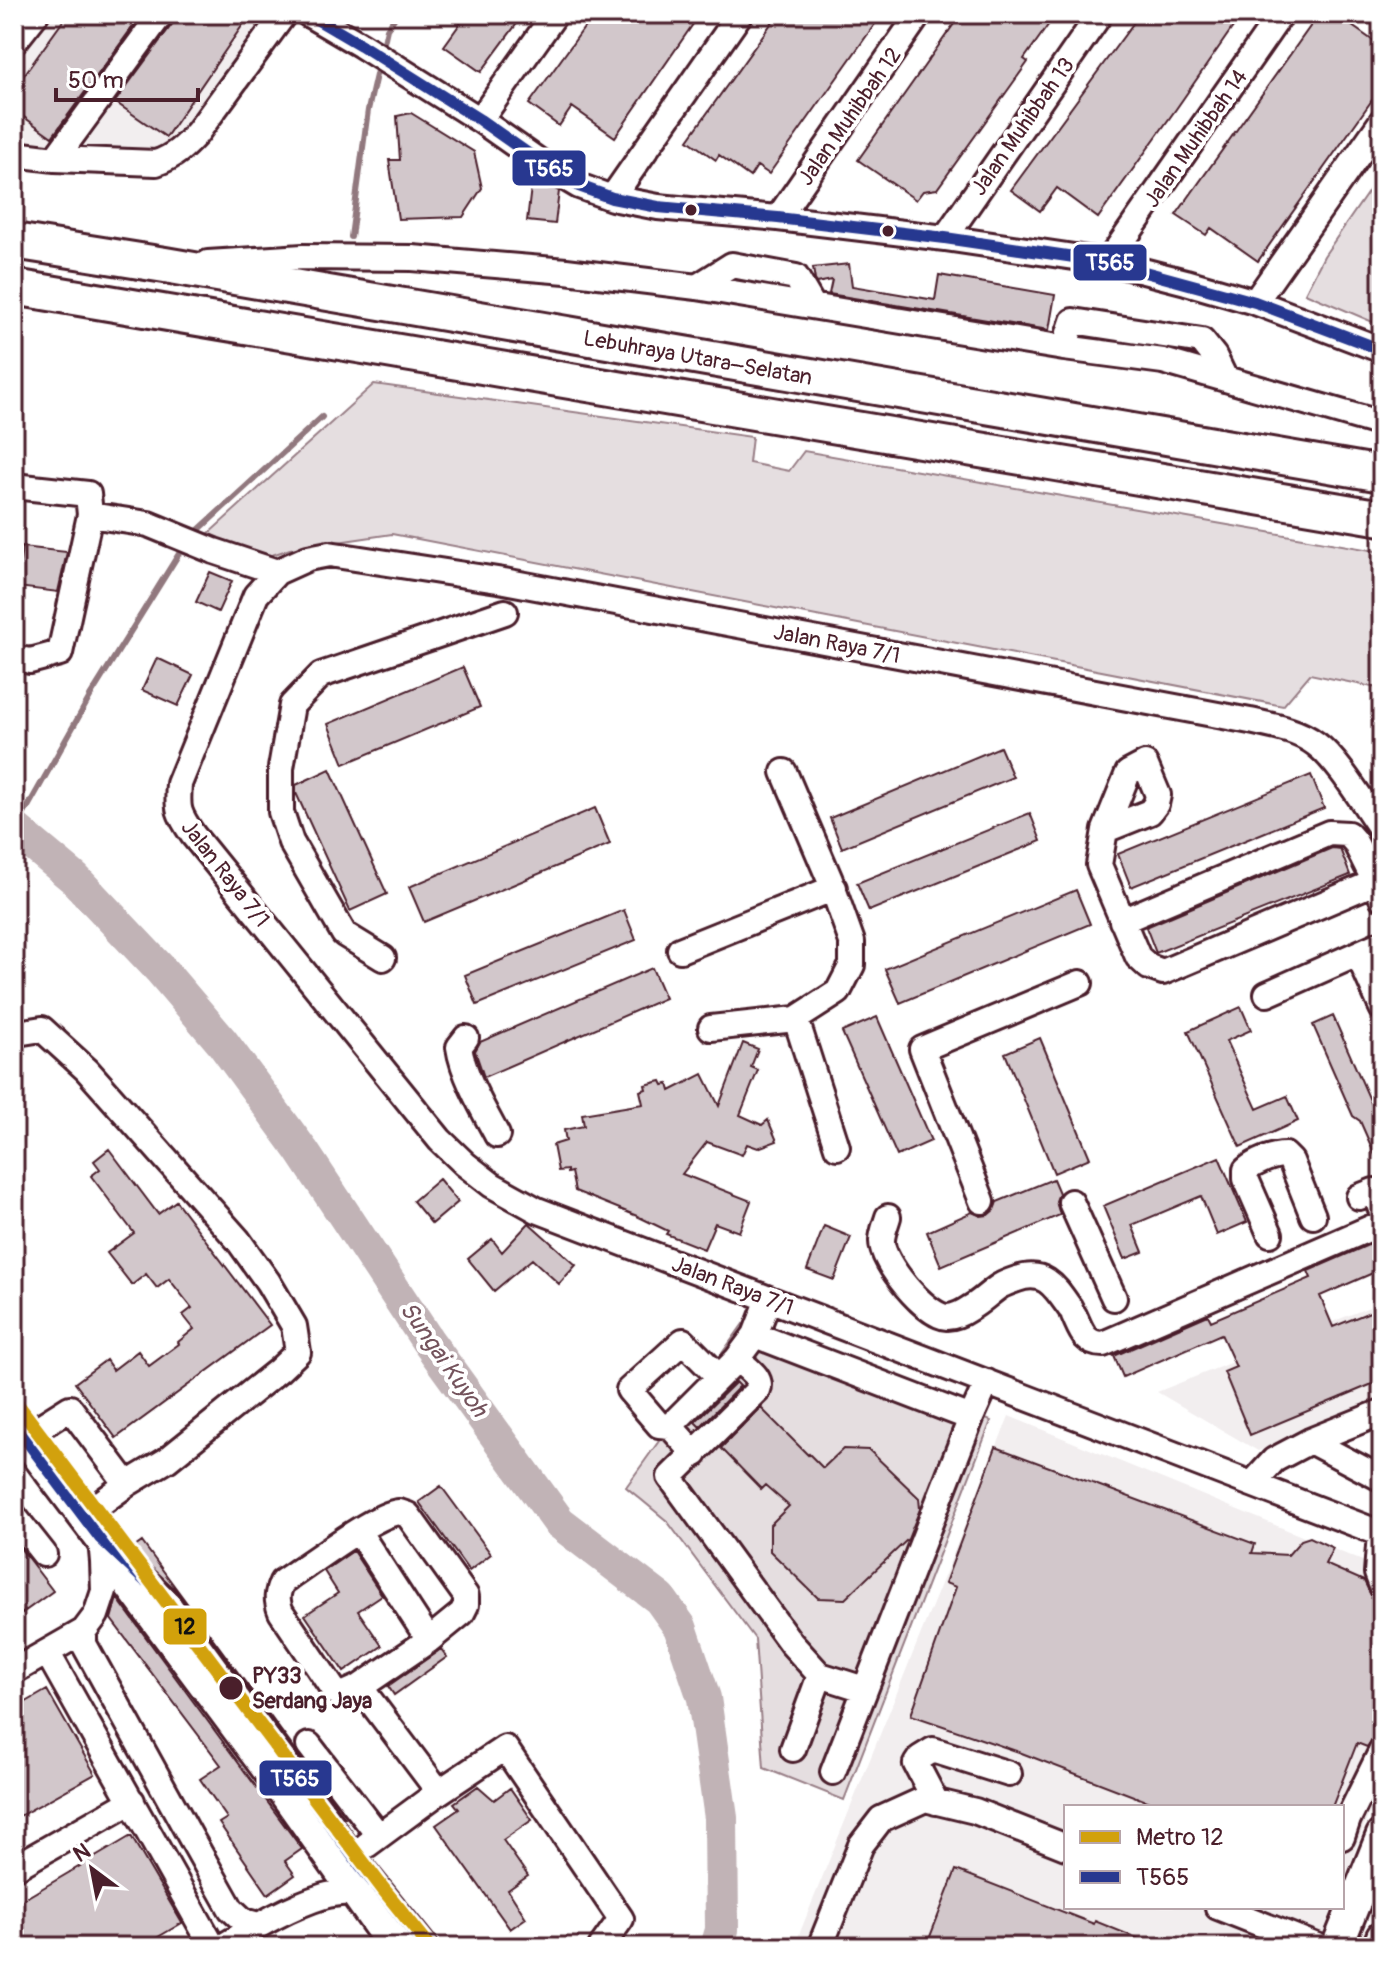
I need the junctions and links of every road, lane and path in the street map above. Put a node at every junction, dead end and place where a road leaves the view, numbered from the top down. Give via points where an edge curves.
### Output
1 (36, 14) edge
2 (161, 14) edge
3 (284, 14) edge
4 (308, 14) edge
5 (555, 14) edge
6 (740, 14) edge
7 (919, 14) edge
8 (1100, 14) edge
9 (1281, 14) edge
10 (14, 42) edge
11 (480, 120) junction
12 (1382, 121) edge
13 (14, 154) edge
14 (55, 159) junction
15 (612, 198) junction
16 (778, 218) junction
17 (945, 238) junction
18 (14, 241) edge
19 (1108, 262) junction
20 (165, 265) junction
21 (14, 287) edge
22 (1255, 302) junction
23 (1382, 350) edge
24 (1382, 424) edge
25 (1382, 474) edge
26 (14, 486) edge
27 (90, 515) junction
28 (1382, 518) edge
29 (277, 572) junction
30 (505, 612) dead end
31 (14, 658) edge
32 (784, 772) dead end
33 (1105, 830) dead end
34 (1382, 830) edge
35 (834, 888) junction
36 (1378, 890) edge
37 (1122, 921) junction
38 (1382, 943) edge
39 (680, 950) dead end
40 (1358, 954) junction
41 (383, 958) dead end
42 (1080, 983) dead end
43 (1267, 994) dead end
44 (1382, 1008) edge
45 (796, 1019) junction
46 (711, 1028) dead end
47 (14, 1037) edge
48 (466, 1038) dead end
49 (497, 1135) dead end
50 (837, 1147) dead end
51 (1359, 1197) dead end
52 (982, 1201) dead end
53 (1071, 1202) dead end
54 (1382, 1212) edge
55 (1313, 1216) dead end
56 (888, 1217) dead end
57 (1382, 1223) edge
58 (1270, 1234) dead end
59 (1114, 1298) dead end
60 (769, 1299) junction
61 (755, 1335) junction
62 (737, 1359) junction
63 (719, 1377) junction
64 (987, 1382) junction
65 (1382, 1412) edge
66 (971, 1418) junction
67 (670, 1426) junction
68 (19, 1430) edge
69 (1310, 1441) junction
70 (695, 1454) junction
71 (1375, 1470) edge
72 (127, 1484) junction
73 (1252, 1484) junction
74 (14, 1516) edge
75 (92, 1527) junction
76 (358, 1531) junction
77 (1381, 1533) edge
78 (44, 1554) dead end
79 (1382, 1586) edge
80 (84, 1631) junction
81 (429, 1640) junction
82 (47, 1652) junction
83 (14, 1671) edge
84 (820, 1675) junction
85 (360, 1687) junction
86 (864, 1689) junction
87 (309, 1745) dead end
88 (793, 1749) dead end
89 (1382, 1750) edge
90 (833, 1772) dead end
91 (1009, 1774) dead end
92 (439, 1792) junction
93 (132, 1801) junction
94 (936, 1802) junction
95 (1344, 1831) edge
96 (1382, 1835) edge
97 (379, 1836) junction
98 (1064, 1846) edge
99 (352, 1856) junction
100 (1376, 1867) edge
101 (14, 1868) edge
102 (355, 1892) junction
103 (1245, 1912) edge
104 (259, 1925) junction
105 (1382, 1937) edge
106 (213, 1947) edge
107 (222, 1947) edge
108 (394, 1947) edge
109 (425, 1947) edge
110 (601, 1947) edge
111 (820, 1947) edge
112 (1319, 1947) edge
113 (1337, 1947) edge
114 (1378, 1947) edge

1 - 10 street
2 - 14 street
3 - 14 street via 184,149 170,158 156,163
4 - 11 street
5 - 11 street
6 - 15 street
7 - 16 street, Jalan Muhibbah 12
8 - 17 street, Jalan Muhibbah 13
9 - 19 street, Jalan Muhibbah 14
11 - 15 street via 579,186
12 - 22 street
13 - 14 street
15 - 16 street
16 - 17 street
17 - 19 street
18 - 20 highway, Lebuhraya Utara–Selatan
19 - 22 street
20 - 24 street via 303,257 412,258 697,287 732,265 796,277 813,306 1064,348 1073,321 1202,341 1225,379
20 - 25 highway, Lebuhraya Utara–Selatan
21 - 28 highway, Lebuhraya Utara–Selatan
22 - 23 street
26 - 27 street via 88,494
27 - 29 street via 148,524
27 - 31 street via 60,653 30,661
29 - 34 street, Jalan Raya 7/1 via 329,554 519,583 1250,721 1315,743
29 - 60 street, Jalan Raya 7/1 via 256,595 179,784 181,818 440,1140 465,1164 537,1210
30 - 41 street via 321,675 292,705 281,768 281,812 291,842 344,934
32 - 35 street
33 - 37 street via 1099,865
35 - 39 street
35 - 45 street via 852,942 852,965 838,992
36 - 37 street via 1163,972 1138,957
36 - 37 street via 1355,842 1348,834 1329,833
38 - 40 street
40 - 43 street
40 - 44 street
42 - 52 street via 922,1049
45 - 46 street
45 - 50 street
47 - 72 street via 42,1029 87,1070 238,1240 294,1326 298,1352 279,1370 167,1460
48 - 49 street via 459,1047 461,1057
51 - 54 street via 1374,1191
53 - 59 street
55 - 58 street via 1285,1155 1253,1165 1246,1170 1246,1179
56 - 57 street via 882,1240 888,1260 915,1298 936,1314 964,1312 1001,1284 1041,1277 1093,1344
60 - 61 street
60 - 64 street, Jalan Raya 7/1
61 - 62 street
61 - 66 street
62 - 63 street
62 - 70 street via 758,1379 758,1390
63 - 67 street
63 - 67 street via 683,1341 629,1390 659,1425
64 - 66 street
64 - 73 street, Jalan Raya 7/1
65 - 69 street
66 - 86 street
67 - 70 street
68 - 72 street via 70,1408
68 - 75 main road
69 - 71 street
69 - 73 street via 1274,1460
70 - 84 street via 670,1477
72 - 75 street
73 - 77 street, Jalan Raya 7/1
74 - 78 street
75 - 80 street via 103,1562 104,1591
75 - 99 street via 166,1601
75 - 102 main road
76 - 81 street
76 - 81 street via 389,1513 408,1515 466,1596 462,1613
76 - 85 street via 282,1582 277,1603 335,1692 342,1695
77 - 79 street via 1377,1573
80 - 82 street
80 - 104 street via 90,1657 231,1909
81 - 85 street
82 - 83 street
82 - 93 street
84 - 86 street
84 - 88 street
85 - 92 street
86 - 90 street
87 - 97 street
89 - 95 street
91 - 94 street via 933,1750 916,1764
92 - 97 street
92 - 110 street via 505,1748 621,1919
93 - 101 street
93 - 106 street
94 - 98 street via 975,1811
94 - 111 street via 925,1799 881,1819 861,1845
96 - 100 main road
97 - 99 street
99 - 109 street
100 - 113 main road
102 - 104 street via 326,1895
102 - 108 main road
103 - 112 street
104 - 107 street
105 - 114 main road

